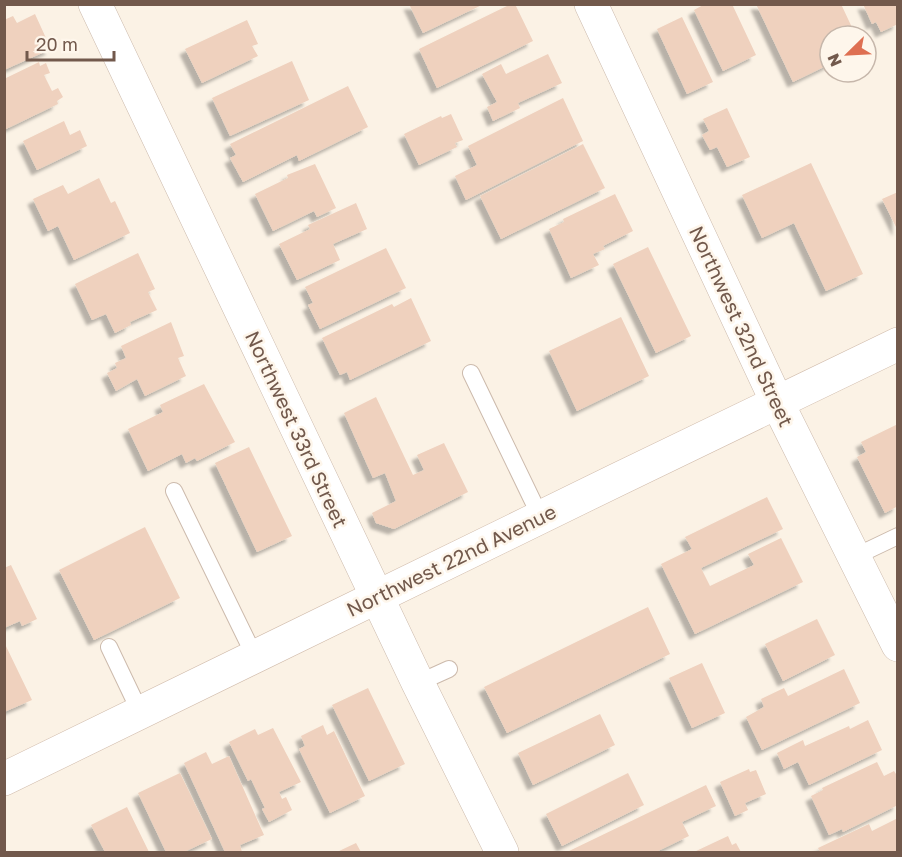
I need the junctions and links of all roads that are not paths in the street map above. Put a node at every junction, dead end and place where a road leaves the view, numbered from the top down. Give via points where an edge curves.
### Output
1 (95, 4) edge
2 (591, 4) edge
3 (897, 344) edge
4 (471, 373) dead end
5 (777, 402) junction
6 (174, 491) dead end
7 (540, 516) junction
8 (897, 536) edge
9 (854, 557) junction
10 (376, 597) junction
11 (897, 645) edge
12 (109, 647) dead end
13 (255, 657) junction
14 (449, 669) dead end
15 (418, 683) junction
16 (141, 714) junction
17 (4, 779) edge
18 (502, 852) edge

1 - 10 street, Northwest 33rd Street
2 - 5 street, Northwest 32nd Street
3 - 5 street, Northwest 22nd Avenue
4 - 7 lane
5 - 7 street, Northwest 22nd Avenue
5 - 9 street, Northwest 32nd Street
6 - 13 lane
7 - 10 street, Northwest 22nd Avenue
8 - 9 lane
9 - 11 street, Northwest 32nd Street
10 - 13 street, Northwest 22nd Avenue
10 - 15 street, Northwest 33rd Street
12 - 16 lane
13 - 16 street, Northwest 22nd Avenue
14 - 15 lane
15 - 18 street, Northwest 33rd Street
16 - 17 street, Northwest 22nd Avenue

